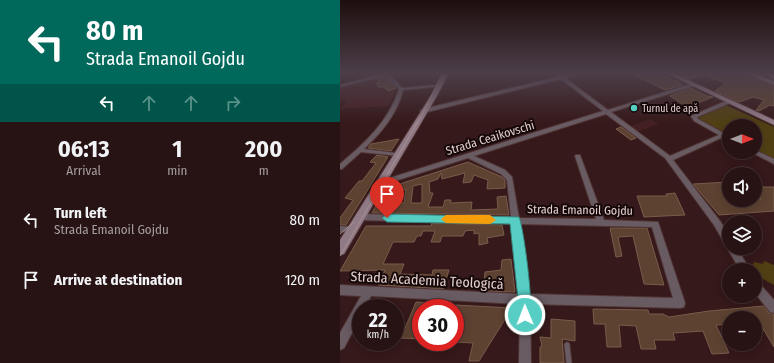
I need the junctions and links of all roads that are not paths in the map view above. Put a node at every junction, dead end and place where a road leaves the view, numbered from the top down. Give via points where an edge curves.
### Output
1 (401, 89) edge
2 (433, 89) edge
3 (437, 89) edge
4 (509, 89) edge
5 (581, 89) edge
6 (680, 89) edge
7 (700, 89) edge
8 (728, 102) junction
9 (423, 111) junction
10 (608, 112) junction
11 (774, 123) edge
12 (722, 135) edge
13 (722, 139) edge
14 (360, 150) junction
15 (396, 155) junction
16 (469, 156) junction
17 (578, 156) dead end
18 (762, 156) edge
19 (669, 159) junction
20 (774, 162) edge
21 (340, 168) edge
22 (379, 184) junction
23 (359, 217) junction
24 (515, 220) junction
25 (601, 222) junction
26 (340, 229) edge
27 (352, 229) junction
28 (722, 231) edge
29 (340, 250) edge
30 (340, 290) edge
31 (369, 291) junction
32 (762, 294) edge
33 (525, 299) junction
34 (680, 303) joint
35 (774, 308) edge
36 (340, 344) edge
37 (567, 345) dead end
38 (525, 363) edge
39 (569, 363) edge

1 - 14 street via 392,112
2 - 9 main road
3 - 9 main road
4 - 9 street
5 - 10 street
6 - 10 street, Strada Ceaikovschi
7 - 8 main road
8 - 11 main road
8 - 12 street via 694,116 696,120
9 - 15 main road
10 - 16 street, Strada Ceaikovschi
10 - 19 street
13 - 19 street
14 - 15 street
14 - 21 street
15 - 22 main road
16 - 22 street, Strada Ceaikovschi
16 - 24 street via 508,175
17 - 25 street
18 - 20 street
19 - 28 street
22 - 23 main road
23 - 24 street, Strada Emanoil Gojdu
23 - 27 main road
24 - 25 street, Strada Emanoil Gojdu
24 - 33 street
25 - 34 street, Strada Emanoil Gojdu via 655,224
26 - 27 street
27 - 29 main road
30 - 31 street, Strada Academia Teologică
31 - 33 street, Strada Academia Teologică
31 - 36 street
32 - 35 street
33 - 34 street, Strada Academia Teologică
33 - 38 street
37 - 39 lane

